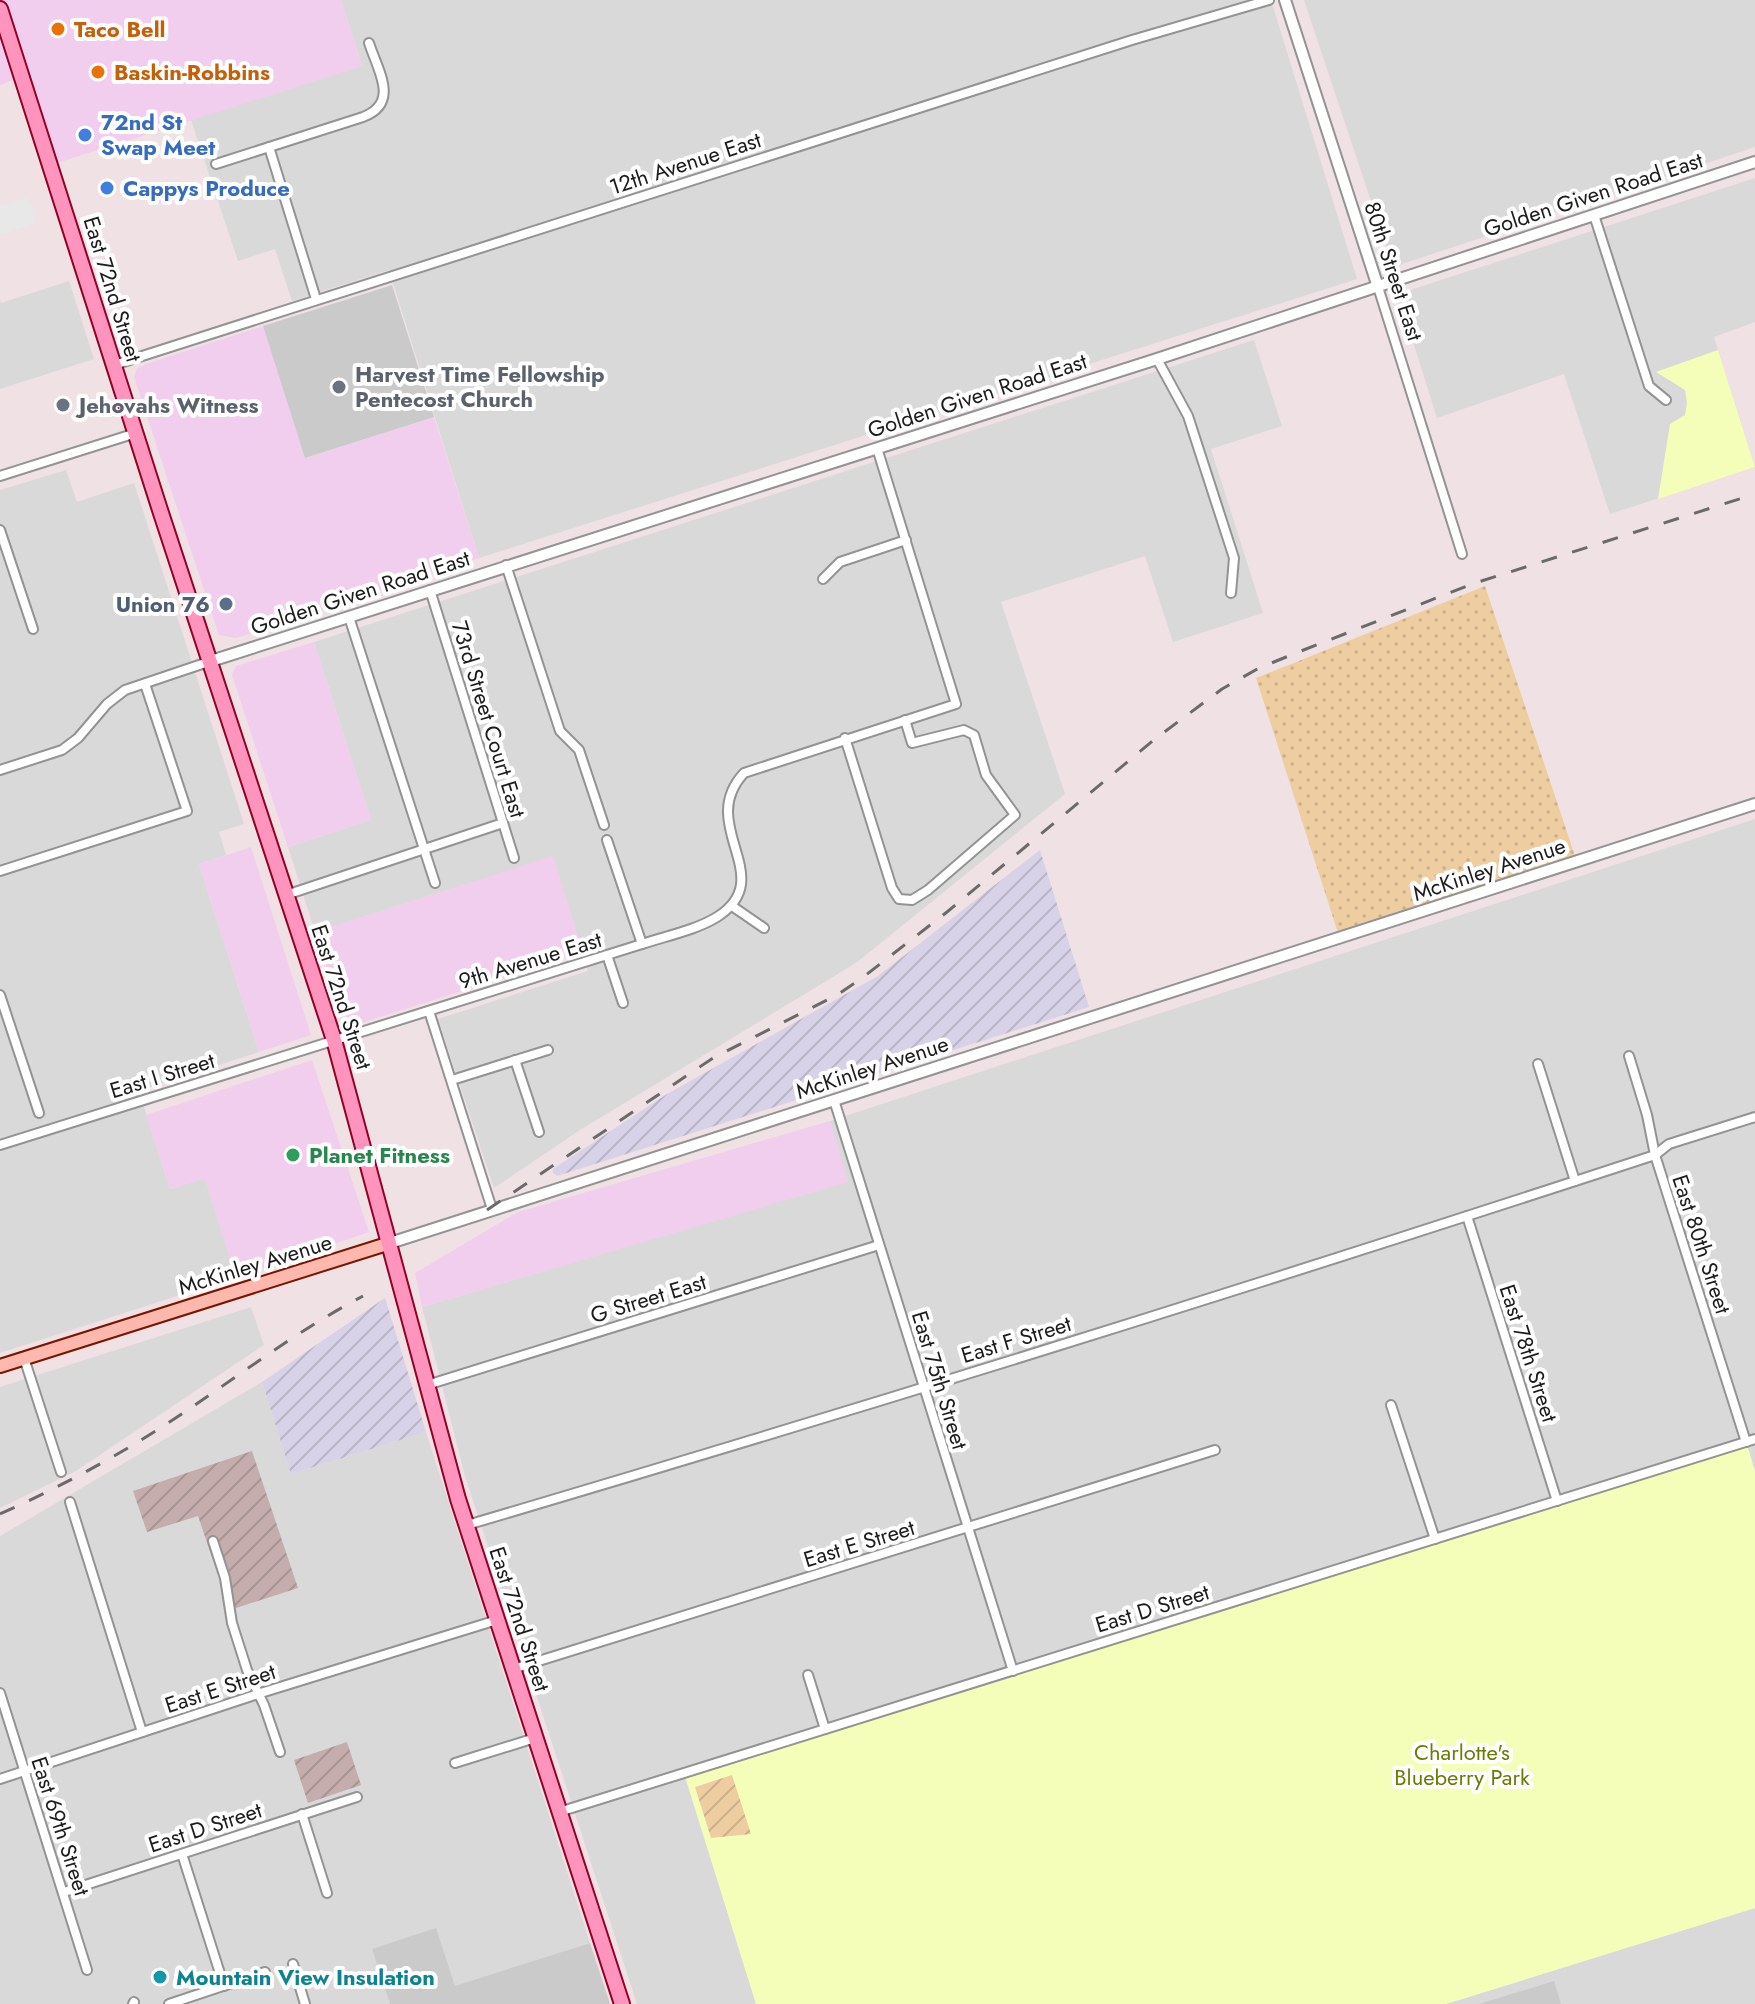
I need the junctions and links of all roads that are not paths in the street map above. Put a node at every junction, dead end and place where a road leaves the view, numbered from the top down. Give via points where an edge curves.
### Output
1 (1269, 0) edge
2 (1285, 0) edge
3 (0, 9) edge
4 (369, 43) dead end
5 (269, 147) junction
6 (1755, 162) edge
7 (216, 164) dead end
8 (1594, 215) junction
9 (1378, 287) junction
10 (316, 299) junction
11 (1157, 359) junction
12 (114, 365) junction
13 (1666, 400) dead end
14 (136, 433) junction
15 (877, 448) junction
16 (0, 476) edge
17 (0, 530) edge
18 (906, 540) junction
19 (1462, 554) dead end
20 (506, 565) junction
21 (823, 579) dead end
22 (430, 590) junction
23 (1231, 593) dead end
24 (349, 617) junction
25 (33, 629) dead end
26 (211, 661) junction
27 (145, 684) junction
28 (905, 720) junction
29 (845, 738) junction
30 (0, 770) edge
31 (1755, 804) edge
32 (503, 823) junction
33 (604, 825) dead end
34 (607, 840) dead end
35 (424, 849) junction
36 (514, 858) dead end
37 (0, 871) edge
38 (435, 883) dead end
39 (286, 895) junction
40 (732, 906) junction
41 (764, 928) dead end
42 (642, 944) junction
43 (607, 955) junction
44 (0, 995) edge
45 (623, 1003) dead end
46 (429, 1011) junction
47 (334, 1040) junction
48 (548, 1050) dead end
49 (1629, 1056) dead end
50 (515, 1060) junction
51 (1538, 1064) dead end
52 (452, 1080) junction
53 (834, 1100) junction
54 (39, 1113) dead end
55 (1755, 1117) edge
56 (539, 1132) dead end
57 (0, 1145) edge
58 (1655, 1155) junction
59 (1575, 1181) junction
60 (492, 1209) junction
61 (1467, 1216) junction
62 (390, 1243) junction
63 (879, 1245) junction
64 (24, 1358) junction
65 (0, 1366) edge
66 (427, 1385) junction
67 (923, 1387) junction
68 (1391, 1405) dead end
69 (1750, 1440) edge
70 (1215, 1450) dead end
71 (61, 1472) dead end
72 (1557, 1501) junction
73 (70, 1502) dead end
74 (467, 1525) junction
75 (968, 1528) junction
76 (1435, 1539) junction
77 (213, 1541) dead end
78 (497, 1620) junction
79 (513, 1669) junction
80 (1013, 1671) junction
81 (808, 1675) dead end
82 (0, 1693) edge
83 (257, 1694) junction
84 (825, 1729) junction
85 (142, 1732) junction
86 (535, 1738) junction
87 (280, 1752) dead end
88 (455, 1763) dead end
89 (25, 1772) junction
90 (0, 1779) edge
91 (357, 1797) dead end
92 (559, 1812) junction
93 (302, 1814) junction
94 (182, 1854) junction
95 (64, 1892) junction
96 (327, 1893) dead end
97 (293, 1964) dead end
98 (87, 1970) dead end
99 (265, 1972) dead end
100 (224, 1986) junction
101 (169, 2004) edge
102 (305, 2004) edge
103 (622, 2004) edge

1 - 10 street, 12th Avenue East
2 - 9 street, 80th Street East
3 - 12 main road, East 72nd Street
4 - 5 street via 384,92 380,107
5 - 7 street
5 - 10 street
6 - 8 street, Golden Given Road East
8 - 9 street, Golden Given Road East
8 - 13 street via 1649,386
9 - 11 street, Golden Given Road East
9 - 19 street, 80th Street East
10 - 12 street, 12th Avenue East
11 - 15 street, Golden Given Road East
11 - 23 street via 1188,416 1234,558
12 - 14 main road, East 72nd Street
14 - 16 street
14 - 26 main road, East 72nd Street
15 - 18 street
15 - 20 street, Golden Given Road East
17 - 25 street
18 - 21 street via 840,562
18 - 28 street via 956,704
20 - 22 street, Golden Given Road East
20 - 33 street via 560,731 579,750
22 - 24 street, Golden Given Road East
22 - 32 street, 73rd Street Court East
24 - 26 street, Golden Given Road East
24 - 35 street
26 - 27 street
26 - 39 main road, East 72nd Street
27 - 30 street via 115,697 62,750
27 - 37 street via 187,811
28 - 29 street
28 - 29 street via 912,743 964,730 974,735 986,775 1015,815 912,900 902,901 888,880
29 - 40 street via 754,768 732,787 727,818 742,874
31 - 53 street, McKinley Avenue
32 - 35 street
32 - 36 street, 73rd Street Court East
34 - 42 street
35 - 38 street
35 - 39 street
39 - 47 main road, East 72nd Street
40 - 41 street
40 - 42 street, 9th Avenue East via 709,922
42 - 43 street, 9th Avenue East
43 - 45 street
43 - 46 street, 9th Avenue East
44 - 54 street
46 - 47 street, 9th Avenue East
46 - 52 street
47 - 57 street, East I Street
47 - 62 main road, East 72nd Street
48 - 50 street
49 - 58 street, East 80th Street
50 - 52 street
50 - 56 street
51 - 59 street
52 - 60 street
53 - 60 street, McKinley Avenue
53 - 63 street, East 75th Street
55 - 58 street, East F Street via 1669,1144
58 - 59 street, East F Street
58 - 69 street, East 80th Street
59 - 61 street, East F Street
60 - 62 street, McKinley Avenue
61 - 67 street, East F Street
61 - 72 street, East 78th Street
62 - 64 main road, McKinley Avenue
62 - 66 main road, East 72nd Street
63 - 66 street, G Street East
63 - 67 street, East 75th Street
64 - 65 main road, McKinley Avenue
64 - 71 street
66 - 74 main road, East 72nd Street
67 - 74 street, East F Street
67 - 75 street, East 75th Street
68 - 76 street
69 - 72 street, East D Street
70 - 75 street, East E Street
72 - 76 street, East D Street
73 - 85 street
74 - 78 main road, East 72nd Street
75 - 79 street, East E Street
75 - 80 street, East 75th Street
76 - 80 street, East D Street
77 - 83 street via 232,1623
78 - 79 main road, East 72nd Street
78 - 83 street, East E Street
79 - 86 main road, East 72nd Street
80 - 84 street, East D Street
81 - 84 street
82 - 89 street, East 69th Street
83 - 85 street, East E Street
83 - 87 street
84 - 92 street, East D Street
85 - 89 street, East E Street
86 - 88 street
86 - 92 main road, East 72nd Street
89 - 90 street, East E Street
89 - 95 street, East 69th Street
91 - 93 street, East D Street
92 - 103 main road, East 72nd Street
93 - 94 street, East D Street
93 - 96 street
94 - 95 street, East D Street
94 - 100 street
95 - 98 street, East 69th Street
97 - 102 street
99 - 100 street
100 - 101 street

